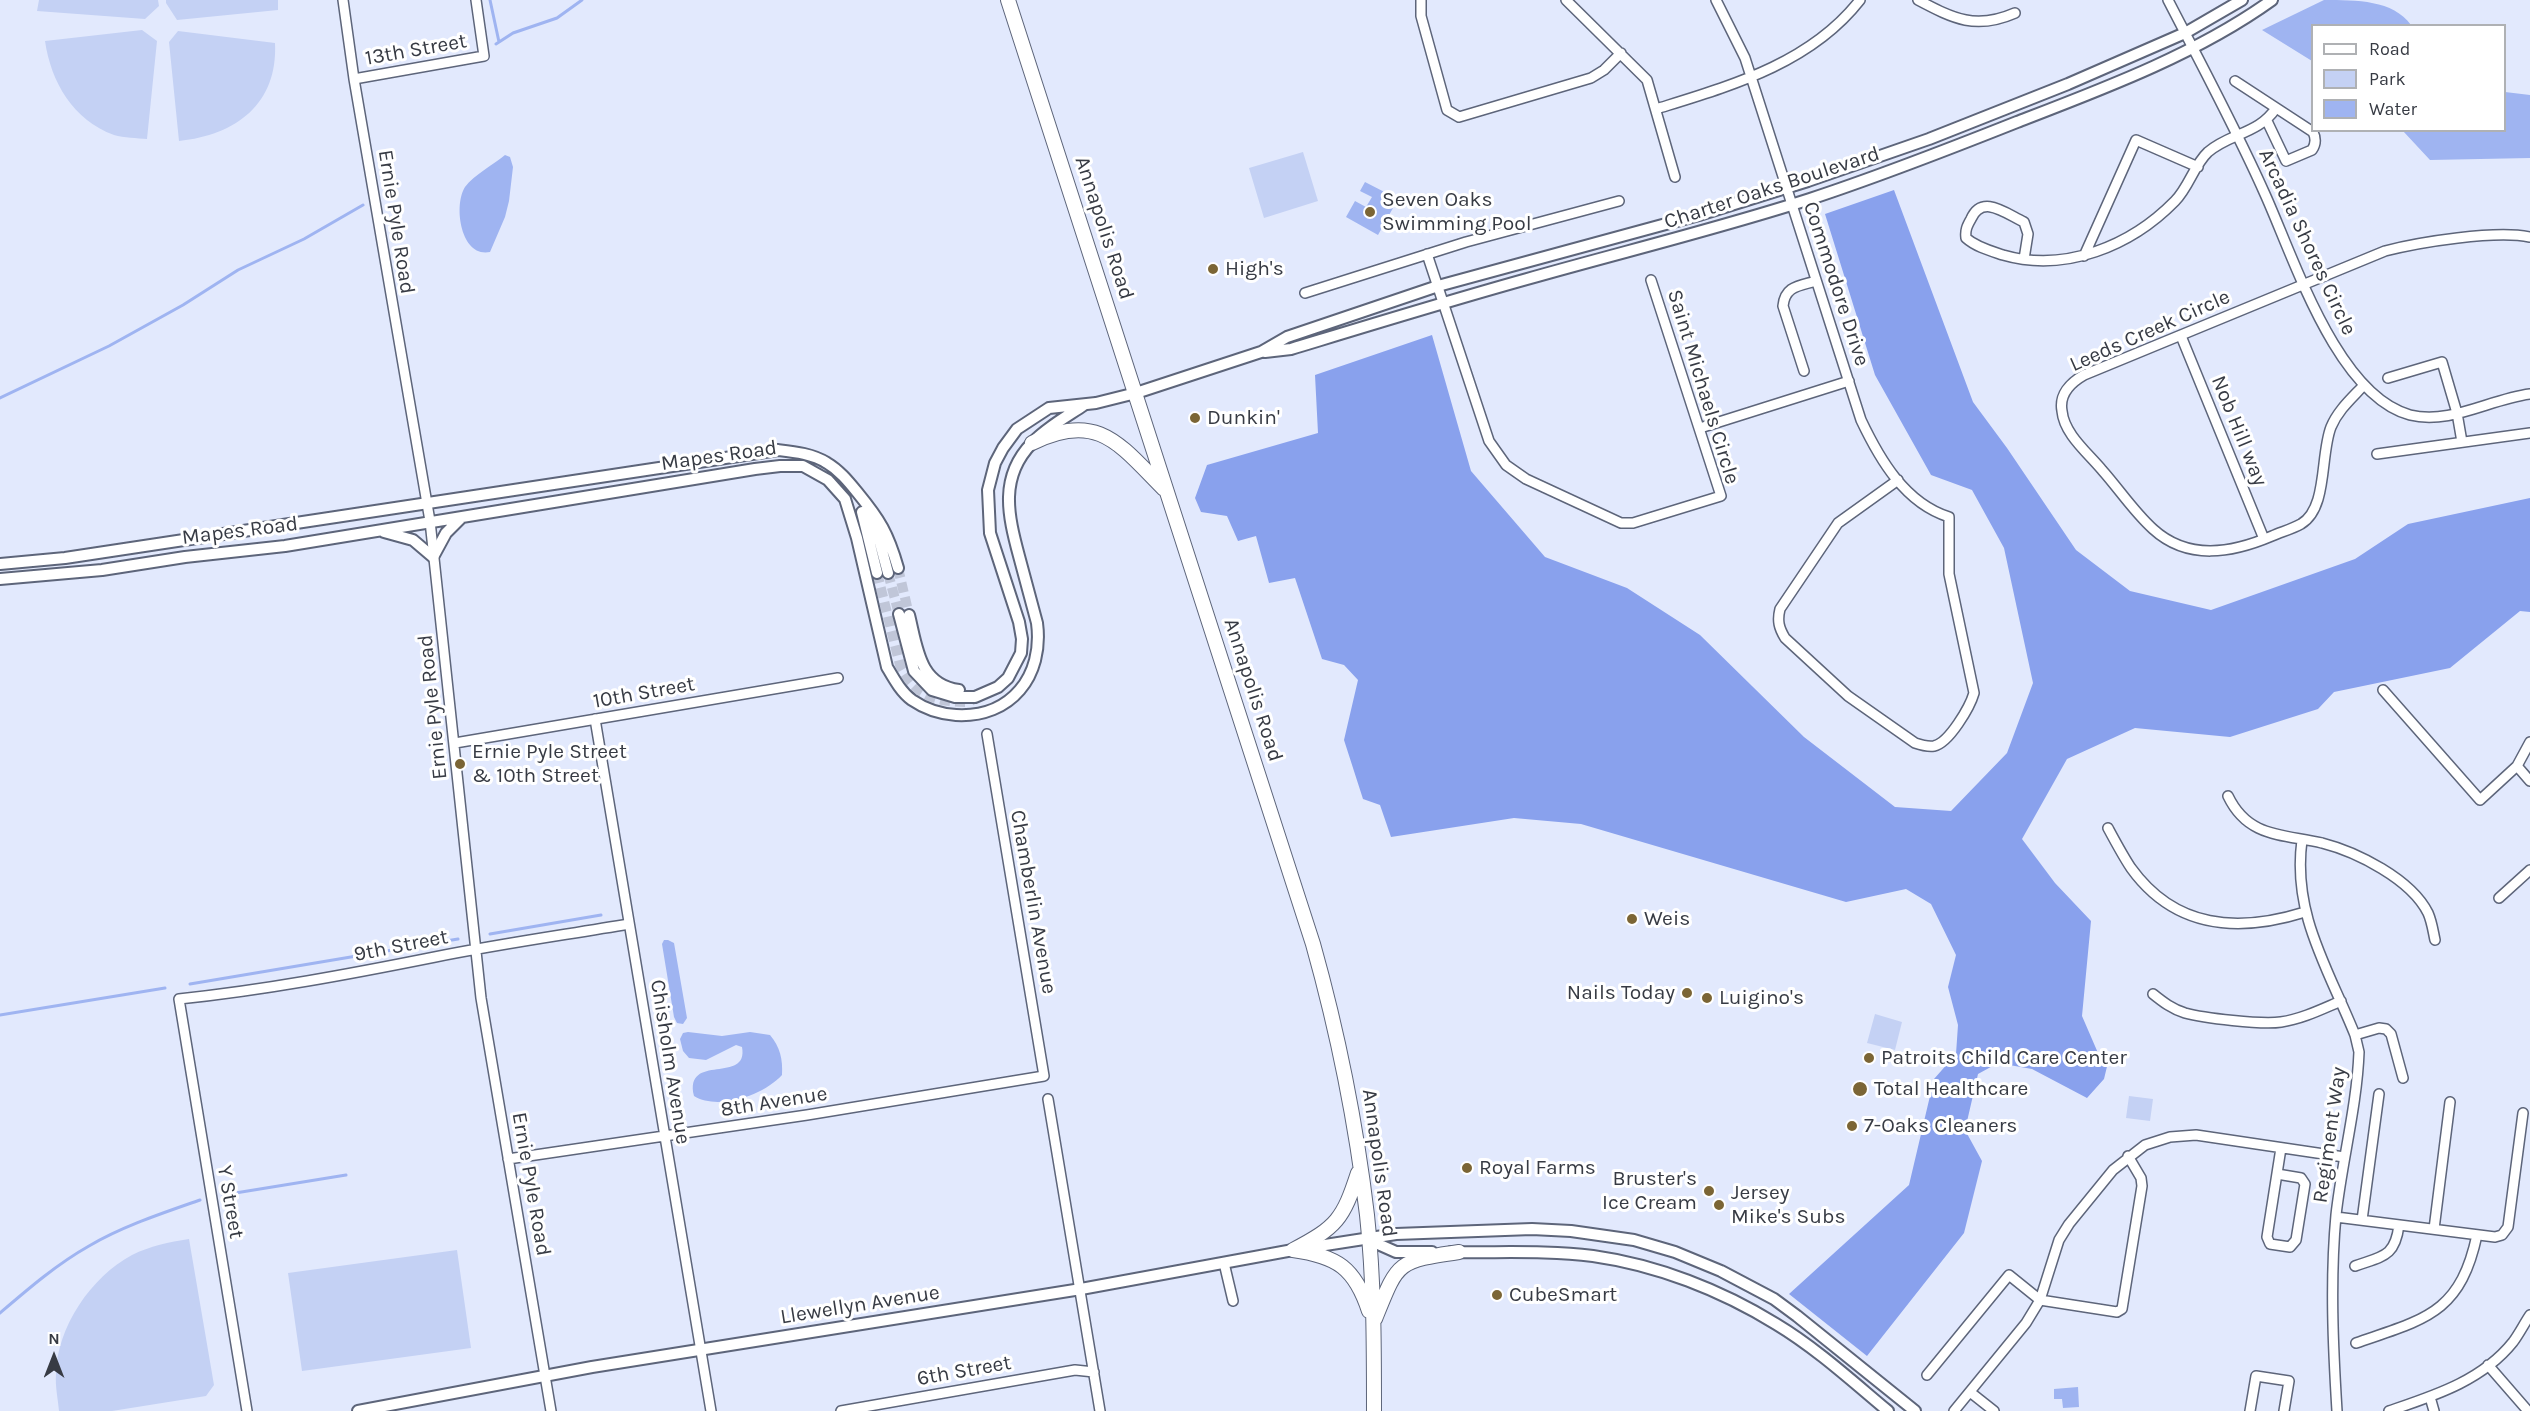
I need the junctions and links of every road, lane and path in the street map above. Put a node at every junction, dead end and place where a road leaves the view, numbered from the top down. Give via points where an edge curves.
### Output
1 (344, 0) edge
2 (476, 0) edge
3 (1008, 0) edge
4 (1420, 0) edge
5 (1566, 0) edge
6 (1716, 0) edge
7 (1860, 0) edge
8 (1918, 0) edge
9 (2169, 0) edge
10 (2242, 0) edge
11 (2272, 0) edge
12 (2015, 13) dead end
13 (2185, 33) junction
14 (2193, 48) junction
15 (1621, 53) junction
16 (1751, 77) junction
17 (354, 79) junction
18 (2235, 81) dead end
19 (2276, 108) junction
20 (1656, 109) junction
21 (2267, 121) junction
22 (2311, 131) edge
23 (2313, 132) edge
24 (2237, 136) junction
25 (2198, 167) junction
26 (1675, 177) dead end
27 (1786, 188) junction
28 (1618, 201) dead end
29 (1792, 204) junction
30 (2530, 237) edge
31 (1427, 254) junction
32 (2084, 256) junction
33 (2024, 259) junction
34 (1651, 280) dead end
35 (1816, 281) junction
36 (2303, 285) junction
37 (1438, 286) junction
38 (1305, 293) dead end
39 (1443, 303) junction
40 (2181, 336) junction
41 (1261, 352) junction
42 (1804, 371) dead end
43 (2388, 378) dead end
44 (1848, 381) junction
45 (2364, 385) junction
46 (1136, 393) junction
47 (2530, 394) edge
48 (1089, 402) junction
49 (2457, 413) junction
50 (1700, 429) junction
51 (2530, 433) edge
52 (2462, 442) junction
53 (1032, 443) junction
54 (2377, 454) dead end
55 (1898, 480) junction
56 (1167, 491) junction
57 (861, 496) junction
58 (427, 504) junction
59 (464, 516) junction
60 (429, 521) junction
61 (377, 530) junction
62 (2264, 539) junction
63 (433, 557) junction
64 (0, 564) edge
65 (0, 579) edge
66 (904, 614) tunnel mouth
67 (838, 678) dead end
68 (2382, 690) dead end
69 (595, 719) junction
70 (987, 734) dead end
71 (2530, 742) edge
72 (455, 743) junction
73 (2517, 766) junction
74 (2530, 781) edge
75 (2228, 796) dead end
76 (2108, 828) dead end
77 (2302, 840) junction
78 (2530, 870) edge
79 (2499, 898) dead end
80 (2305, 912) junction
81 (629, 924) junction
82 (2435, 940) dead end
83 (476, 950) junction
84 (2153, 994) dead end
85 (179, 999) joint
86 (2341, 1001) junction
87 (2355, 1035) junction
88 (1044, 1076) joint
89 (2403, 1078) dead end
90 (2379, 1094) dead end
91 (1048, 1099) dead end
92 (2451, 1102) dead end
93 (2523, 1113) dead end
94 (664, 1137) junction
95 (2281, 1148) junction
96 (2128, 1156) junction
97 (2343, 1157) junction
98 (508, 1159) junction
99 (1360, 1168) junction
100 (2277, 1174) junction
101 (2336, 1217) junction
102 (2362, 1220) junction
103 (2399, 1225) junction
104 (2434, 1229) junction
105 (2477, 1235) junction
106 (1369, 1240) junction
107 (1293, 1250) junction
108 (1459, 1252) junction
109 (1224, 1263) junction
110 (2355, 1266) dead end
111 (1081, 1289) junction
112 (2040, 1300) junction
113 (1233, 1301) dead end
114 (2530, 1315) edge
115 (1373, 1324) junction
116 (2356, 1343) dead end
117 (701, 1351) junction
118 (2488, 1365) junction
119 (1094, 1372) junction
120 (1927, 1375) dead end
121 (545, 1376) junction
122 (1970, 1392) junction
123 (2430, 1397) junction
124 (247, 1411) edge
125 (358, 1411) edge
126 (551, 1411) edge
127 (711, 1411) edge
128 (840, 1411) edge
129 (1100, 1411) edge
130 (1374, 1411) edge
131 (1888, 1411) edge
132 (1915, 1411) edge
133 (1954, 1411) edge
134 (1994, 1411) edge
135 (2250, 1411) edge
136 (2284, 1411) edge
137 (2337, 1411) edge
138 (2389, 1411) edge
139 (2434, 1411) edge
140 (2528, 1411) edge

1 - 17 street, Ernie Pyle Road
2 - 17 street, 13th Street via 484,56
3 - 46 main road, Annapolis Road
4 - 15 street via 1447,110 1459,117 1591,78
5 - 15 street
6 - 16 street, Commodore Drive
7 - 16 street via 1848,16 1802,52
8 - 12 street via 1976,22 1995,22
9 - 13 street, Arcadia Shores Circle
10 - 13 street, Charter Oaks Boulevard
11 - 14 street, Charter Oaks Boulevard
13 - 14 street, Arcadia Shores Circle
13 - 27 street, Charter Oaks Boulevard via 1929,139
14 - 24 street, Arcadia Shores Circle
14 - 29 street, Charter Oaks Boulevard via 1935,155
15 - 20 street via 1647,80
16 - 20 street
16 - 27 street, Commodore Drive
17 - 58 street, Ernie Pyle Road
18 - 19 street
19 - 21 street
19 - 22 street
20 - 26 street
21 - 23 street via 2286,161 2312,150
21 - 24 street
24 - 25 street via 2208,152
24 - 36 street, Arcadia Shores Circle
25 - 32 street via 2184,191 2165,210 2124,238
25 - 32 street via 2136,140
27 - 29 street, Commodore Drive
27 - 37 street, Charter Oaks Boulevard
28 - 31 street
29 - 35 street, Commodore Drive
29 - 39 street, Charter Oaks Boulevard
30 - 36 street, Leeds Creek Circle via 2508,234 2404,246
31 - 37 street
31 - 38 street
32 - 33 street via 2049,261
33 - 33 street via 1985,249 1966,238 1965,231 1975,210 1990,206 2024,222 2028,234
34 - 50 street, Saint Michaels Circle
35 - 42 street via 1791,289 1784,296 1783,306
35 - 44 street, Commodore Drive
36 - 40 street, Leeds Creek Circle
36 - 45 street, Arcadia Shores Circle via 2335,345
37 - 39 street
37 - 41 street, Charter Oaks Boulevard via 1287,337
39 - 41 street, Charter Oaks Boulevard via 1291,349
39 - 50 street, Saint Michaels Circle via 1489,441 1506,465 1526,479 1610,519 1633,523 1721,496
40 - 62 street, Nob Hill way
40 - 62 street, Leeds Creek Circle via 2077,379 2062,400 2064,421 2164,538 2212,552 2230,551
41 - 46 street, Charter Oaks Boulevard
43 - 49 street via 2442,362
44 - 50 street
44 - 55 street, Commodore Drive via 1873,445
45 - 49 street, Arcadia Shores Circle via 2379,399 2409,414 2425,417
45 - 62 street, Leeds Creek Circle via 2332,426 2318,503 2312,515 2301,524
46 - 48 street, Mapes Road
46 - 56 main road, Annapolis Road
47 - 49 street, Arcadia Shores Circle
48 - 53 street, Mapes Road
48 - 66 street, Mapes Road via 1049,408 1031,418 1017,429 995,463 988,490 990,533 1019,622 1021,653 1008,678 975,697 931,679 923,668
49 - 52 street
51 - 52 street
52 - 54 street
53 - 56 main road via 1055,431 1103,434 1122,446
53 - 59 street, Mapes Road via 1013,473 1008,504 1037,623 1035,667 1013,698 988,712 968,716 929,709 912,700 897,684 887,667 845,499 828,480 803,466 780,465
55 - 55 street, Commodore Drive via 1838,523 1780,609 1779,628 1848,696 1915,742 1935,746 1948,737 1974,693 1949,574 1949,518 1921,505
56 - 99 main road, Annapolis Road via 1319,965 1339,1041
57 - 57 street, Mapes Road via 890,541 888,572 862,516
57 - 58 street, Mapes Road via 827,462 801,452 778,450
58 - 60 street, Ernie Pyle Road
58 - 64 street, Mapes Road via 65,558
59 - 60 street, Mapes Road
59 - 63 street via 446,533
60 - 61 street, Mapes Road
60 - 63 street, Ernie Pyle Road
61 - 63 street via 413,540
61 - 65 street, Mapes Road via 102,570
63 - 72 street, Ernie Pyle Road
67 - 69 street, 10th Street
68 - 73 street via 2480,800
69 - 72 street, 10th Street
69 - 81 street, Chisholm Avenue
70 - 88 street, Chamberlin Avenue
71 - 73 street
72 - 83 street, Ernie Pyle Road
73 - 74 street
75 - 77 street via 2243,819 2254,827
76 - 80 street via 2131,868 2152,891 2196,917 2235,925 2271,922
77 - 80 street, Regiment Way via 2299,879
77 - 82 street via 2347,852 2391,876 2427,913
78 - 79 street
80 - 86 street, Regiment Way
81 - 83 street, 9th Street
81 - 94 street, Chisholm Avenue
83 - 85 street, 9th Street via 342,976
83 - 98 street, Ernie Pyle Road
84 - 86 street via 2186,1013 2258,1023 2302,1017
85 - 124 street, Y Street
86 - 87 street, Regiment Way
87 - 89 street via 2386,1029 2391,1034
87 - 97 street, Regiment Way via 2358,1069
88 - 94 street, 8th Avenue
90 - 102 street
91 - 111 street
92 - 104 street
93 - 105 street via 2508,1227 2495,1237
94 - 98 street, 8th Avenue
94 - 117 street, Chisholm Avenue
95 - 96 street via 2182,1135 2157,1140
95 - 97 street
95 - 100 street
96 - 112 street via 2059,1240
96 - 112 street via 2142,1186 2122,1309 2117,1312
97 - 101 street, Regiment Way
98 - 121 street, Ernie Pyle Road
99 - 106 main road, Annapolis Road
99 - 107 main road via 1349,1202 1334,1225
100 - 100 street via 2267,1237 2270,1244 2290,1246 2296,1240 2305,1184 2301,1178
101 - 102 street
101 - 137 street, Regiment Way via 2332,1298
102 - 103 street
103 - 104 street
103 - 110 street via 2397,1242 2388,1254
104 - 105 street
105 - 116 street via 2463,1279 2439,1310
106 - 107 street, Llewellyn Avenue
106 - 108 street via 1396,1252
106 - 115 main road, Annapolis Road
106 - 132 street, Llewellyn Avenue via 1396,1234 1532,1229 1612,1236 1675,1252 1774,1299
107 - 109 street, Llewellyn Avenue
107 - 115 main road via 1316,1253 1346,1268 1356,1280
108 - 115 main road via 1424,1257 1404,1265 1390,1282
108 - 131 street via 1593,1256 1684,1279 1776,1324
109 - 111 street, Llewellyn Avenue
109 - 113 street
111 - 117 street, Llewellyn Avenue
111 - 119 street
112 - 120 street via 2009,1275
112 - 122 street
114 - 118 street via 2512,1343
115 - 130 main road, Annapolis Road
117 - 121 street, Llewellyn Avenue
117 - 127 street, Chisholm Avenue
118 - 123 street via 2458,1385
118 - 140 street
119 - 128 street, 6th Street via 1075,1371
119 - 129 street
121 - 125 street, Llewellyn Avenue
121 - 126 street, Ernie Pyle Road
122 - 133 street
122 - 134 street
123 - 138 street
123 - 139 street
135 - 136 street via 2256,1376 2289,1381

